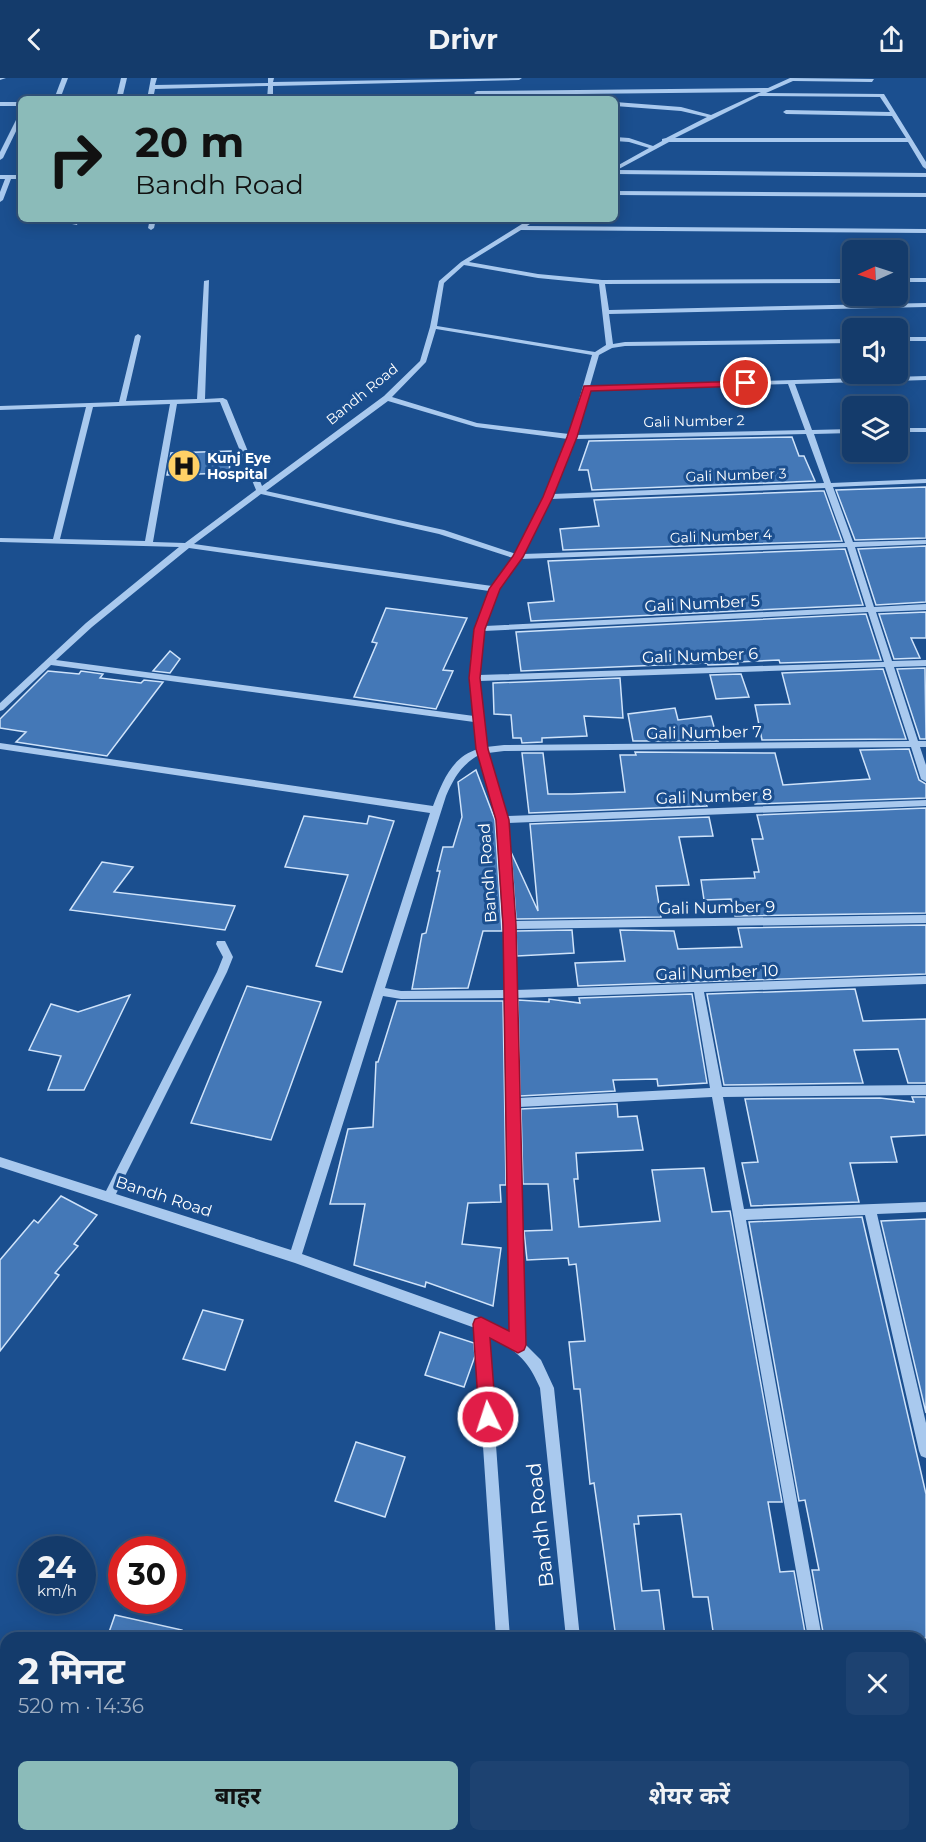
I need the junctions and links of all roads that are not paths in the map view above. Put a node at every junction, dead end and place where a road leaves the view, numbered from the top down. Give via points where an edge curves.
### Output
1 (65, 78) edge
2 (124, 78) edge
3 (154, 78) edge
4 (519, 78) edge
5 (793, 78) edge
6 (871, 78) edge
7 (473, 79) edge
8 (271, 81) edge
9 (153, 87) junction
10 (770, 90) junction
11 (627, 92) junction
12 (759, 95) junction
13 (58, 96) edge
14 (120, 96) edge
15 (151, 96) edge
16 (270, 96) edge
17 (478, 96) edge
18 (0, 104) edge
19 (18, 104) edge
20 (618, 104) edge
21 (630, 104) junction
22 (786, 112) dead end
23 (894, 114) junction
24 (711, 117) junction
25 (17, 132) edge
26 (618, 139) edge
27 (910, 140) junction
28 (664, 141) junction
29 (652, 147) junction
30 (917, 152) junction
31 (926, 152) edge
32 (0, 158) edge
33 (926, 167) edge
34 (618, 168) edge
35 (618, 170) edge
36 (926, 175) edge
37 (0, 177) edge
38 (9, 177) junction
39 (18, 177) edge
40 (618, 193) edge
41 (926, 195) edge
42 (0, 200) edge
43 (152, 222) edge
44 (529, 222) edge
45 (151, 228) dead end
46 (519, 228) junction
47 (926, 231) edge
48 (463, 263) junction
49 (908, 280) edge
50 (926, 280) edge
51 (207, 281) dead end
52 (842, 281) edge
53 (602, 282) junction
54 (926, 304) edge
55 (606, 312) junction
56 (433, 327) junction
57 (138, 336) dead end
58 (908, 339) edge
59 (926, 339) edge
60 (842, 341) edge
61 (610, 346) junction
62 (597, 354) junction
63 (926, 378) edge
64 (791, 382) junction
65 (587, 388) junction
66 (387, 398) junction
67 (201, 400) junction
68 (174, 401) junction
69 (122, 402) junction
70 (90, 404) junction
71 (0, 408) edge
72 (908, 430) edge
73 (926, 430) edge
74 (842, 431) edge
75 (809, 433) junction
76 (572, 437) junction
77 (926, 481) edge
78 (827, 485) junction
79 (261, 492) junction
80 (548, 497) junction
81 (0, 540) edge
82 (56, 541) junction
83 (926, 542) edge
84 (149, 543) junction
85 (187, 545) junction
86 (850, 545) junction
87 (518, 557) junction
88 (494, 589) junction
89 (926, 607) edge
90 (871, 609) junction
91 (480, 629) junction
92 (48, 662) junction
93 (926, 663) edge
94 (891, 664) junction
95 (474, 678) junction
96 (0, 708) edge
97 (479, 720) junction
98 (913, 744) junction
99 (926, 744) edge
100 (0, 747) edge
101 (482, 749) junction
102 (926, 779) edge
103 (926, 803) edge
104 (436, 810) junction
105 (502, 820) junction
106 (926, 919) edge
107 (509, 925) junction
108 (221, 944) dead end
109 (926, 980) edge
110 (698, 987) junction
111 (379, 991) junction
112 (510, 994) junction
113 (926, 1090) edge
114 (718, 1092) junction
115 (512, 1102) junction
116 (0, 1162) edge
117 (110, 1197) junction
118 (926, 1207) edge
119 (870, 1211) junction
120 (740, 1215) junction
121 (295, 1257) junction
122 (481, 1324) junction
123 (518, 1345) junction
124 (926, 1451) edge
125 (503, 1632) edge
126 (572, 1632) edge
127 (814, 1632) edge

1 - 13 street
2 - 14 street
3 - 9 street
4 - 7 street
5 - 6 street
5 - 10 street
7 - 8 street
7 - 17 street
8 - 9 street
8 - 16 street
9 - 15 street
10 - 11 street
10 - 12 street
11 - 17 street
11 - 21 street
12 - 23 street via 882,95
12 - 24 street
18 - 19 street
20 - 21 street
21 - 24 street via 681,109
22 - 23 street
23 - 27 street
24 - 28 street
25 - 32 street
26 - 29 street
27 - 28 street
27 - 30 street
28 - 29 street
29 - 34 street
30 - 31 street
30 - 33 street
35 - 36 street
37 - 38 street
38 - 39 street
38 - 42 street
40 - 41 street
43 - 45 street
44 - 46 street, Bandh Road
46 - 47 street
46 - 48 street, Bandh Road
48 - 53 street via 548,278
48 - 56 street, Bandh Road via 441,282
49 - 50 street
51 - 67 street
52 - 53 street
53 - 55 street
54 - 55 street
55 - 61 street
56 - 62 street
56 - 66 street, Bandh Road via 420,368
57 - 69 street
58 - 59 street
60 - 61 street
61 - 62 street
62 - 65 street, Bandh Road
63 - 64 street
64 - 65 street
64 - 75 street
65 - 76 street, Bandh Road
66 - 76 street, Gali Number 2 via 476,425
66 - 79 street, Bandh Road
67 - 68 street
67 - 79 street via 224,400
68 - 69 street
68 - 84 street
69 - 70 street
70 - 71 street
70 - 82 street
72 - 73 street
74 - 75 street, Gali Number 2
75 - 76 street, Gali Number 2
75 - 78 street
76 - 80 street, Bandh Road
77 - 78 street, Gali Number 3
78 - 80 street, Gali Number 3
78 - 86 street
79 - 85 street, Bandh Road
79 - 87 street via 441,532
80 - 87 street, Bandh Road
81 - 82 street
82 - 84 street
83 - 86 street, Gali Number 4
84 - 85 street
85 - 88 street
85 - 92 street, Bandh Road
86 - 87 street, Gali Number 4
86 - 90 street
87 - 88 street, Bandh Road
88 - 91 street, Bandh Road
89 - 90 street, Gali Number 5
90 - 91 street, Gali Number 5
90 - 94 street
91 - 95 street, Bandh Road
92 - 96 street, Bandh Road
92 - 97 street
93 - 94 street, Gali Number 6
94 - 95 street, Gali Number 6
94 - 98 street
95 - 97 street, Bandh Road
97 - 101 street, Bandh Road
98 - 99 street, Gali Number 7
98 - 101 street, Gali Number 7
98 - 102 street
100 - 104 street
101 - 104 street via 460,762
101 - 105 street, Bandh Road
103 - 105 street, Gali Number 8
104 - 111 street
105 - 107 street, Bandh Road
106 - 107 street, Gali Number 9
107 - 112 street, Bandh Road
108 - 117 street via 228,957 222,972
109 - 110 street, Gali Number 10
110 - 112 street, Gali Number 10
110 - 114 street
111 - 112 street, Gali Number 10 via 401,995
111 - 121 street
112 - 115 street, Bandh Road
113 - 114 street
114 - 115 street
114 - 120 street
115 - 123 street, Bandh Road
116 - 117 street, Bandh Road
117 - 121 street, Bandh Road
118 - 119 street
119 - 120 street
119 - 124 street
120 - 127 street
121 - 122 street, Bandh Road
122 - 123 street, Bandh Road
122 - 125 street
123 - 126 street, Bandh Road via 536,1364 546,1388

